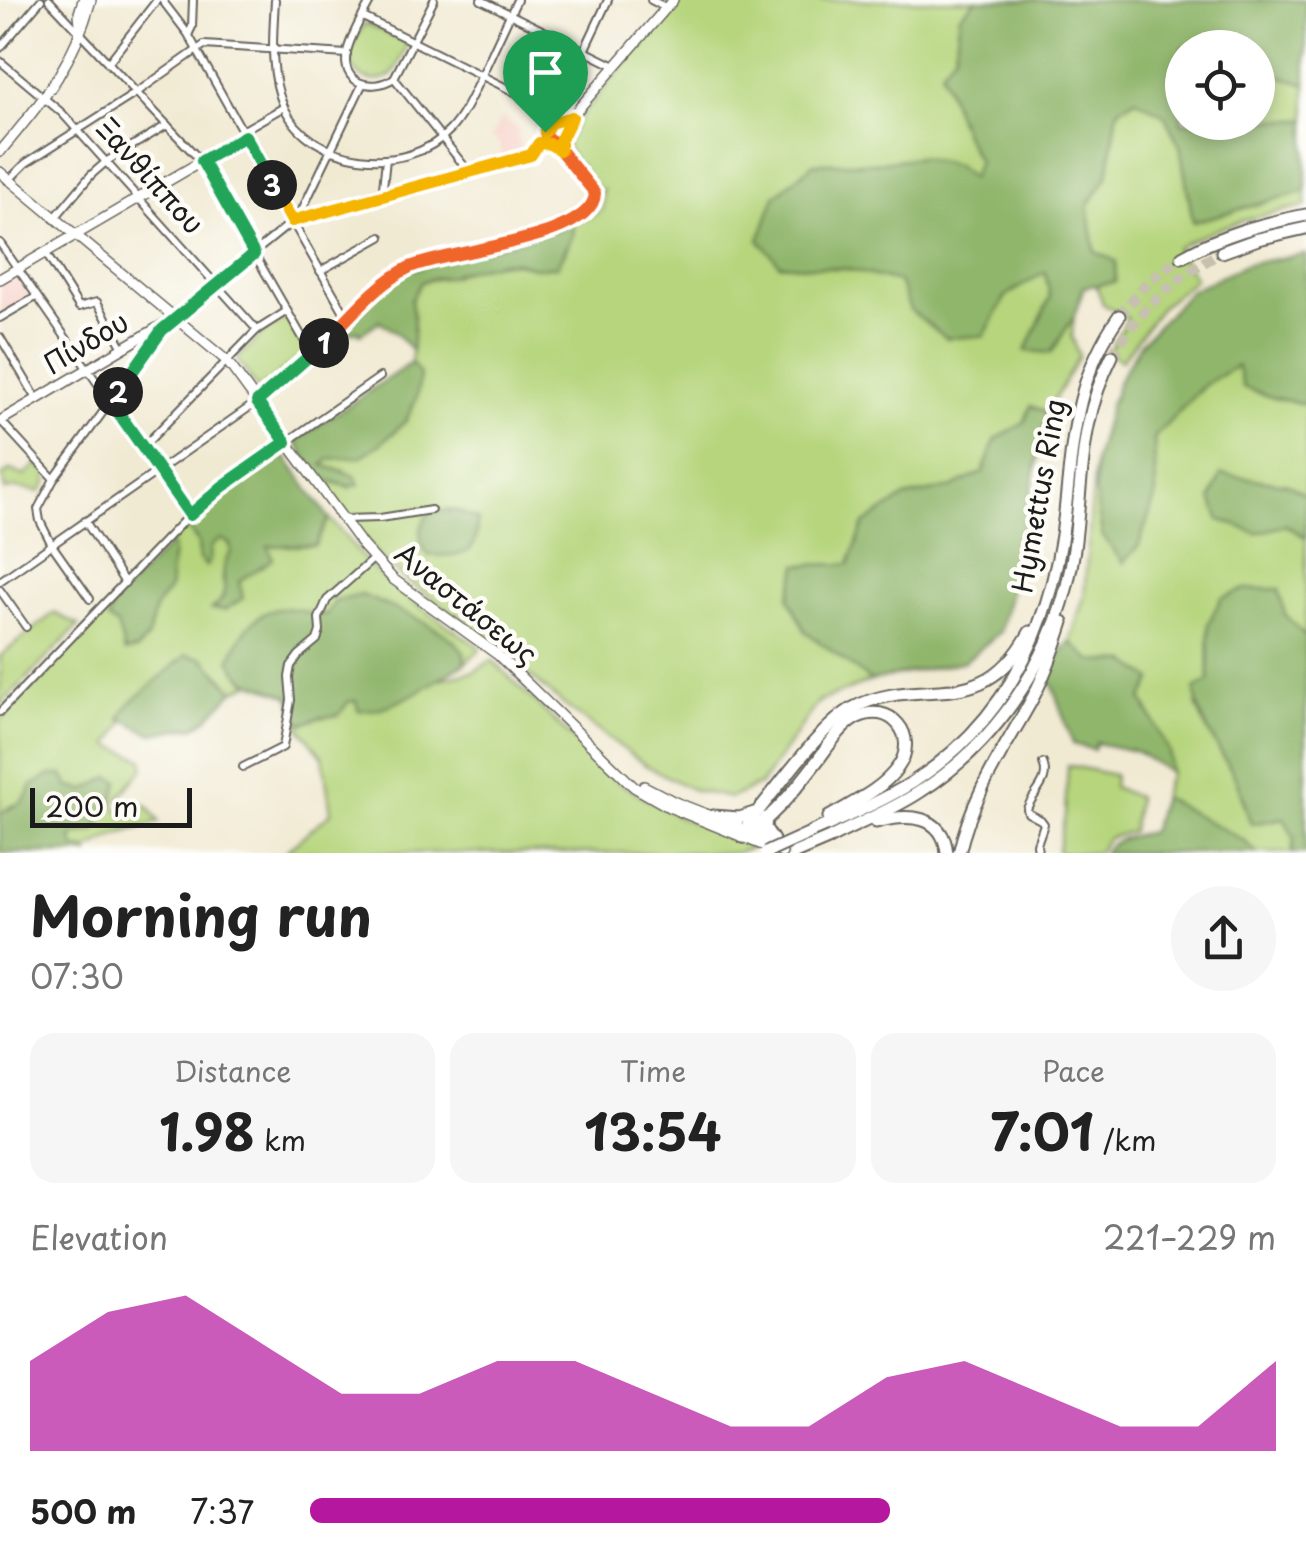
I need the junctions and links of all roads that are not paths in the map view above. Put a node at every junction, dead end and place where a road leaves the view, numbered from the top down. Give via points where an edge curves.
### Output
1 (45, 0) edge
2 (83, 0) edge
3 (91, 0) edge
4 (159, 0) edge
5 (193, 0) edge
6 (274, 0) edge
7 (371, 0) edge
8 (434, 0) edge
9 (481, 0) edge
10 (517, 0) edge
11 (608, 0) edge
12 (651, 0) edge
13 (670, 4) edge
14 (510, 14) junction
15 (363, 17) junction
16 (80, 32) junction
17 (188, 34) junction
18 (413, 42) junction
19 (0, 48) edge
20 (197, 49) junction
21 (273, 49) junction
22 (585, 51) junction
23 (346, 54) junction
24 (0, 61) edge
25 (108, 63) junction
26 (616, 66) junction
27 (481, 75) junction
28 (394, 78) junction
29 (362, 85) junction
30 (136, 93) junction
31 (44, 98) junction
32 (284, 107) junction
33 (572, 117) junction
34 (551, 121) junction
35 (167, 125) junction
36 (78, 130) junction
37 (243, 133) junction
38 (442, 138) junction
39 (560, 146) junction
40 (537, 147) junction
41 (331, 150) junction
42 (0, 152) edge
43 (386, 159) junction
44 (107, 161) junction
45 (202, 161) junction
46 (470, 173) junction
47 (3, 177) edge
48 (382, 196) junction
49 (140, 198) junction
50 (1306, 215) edge
51 (54, 219) junction
52 (289, 224) junction
53 (1306, 228) edge
54 (75, 236) junction
55 (381, 236) dead end
56 (0, 243) edge
57 (45, 252) junction
58 (1222, 252) tunnel mouth
59 (254, 254) junction
60 (1182, 257) tunnel mouth
61 (18, 269) junction
62 (320, 271) junction
63 (0, 279) edge
64 (216, 283) junction
65 (36, 297) junction
66 (287, 311) junction
67 (1119, 316) tunnel mouth
68 (0, 318) edge
69 (174, 318) junction
70 (348, 319) junction
71 (257, 330) junction
72 (0, 337) edge
73 (122, 348) junction
74 (312, 354) junction
75 (1112, 356) tunnel mouth
76 (227, 361) junction
77 (87, 369) junction
78 (380, 377) dead end
79 (37, 399) junction
80 (111, 402) junction
81 (257, 402) junction
82 (0, 421) edge
83 (286, 442) junction
84 (142, 448) junction
85 (158, 470) junction
86 (54, 479) junction
87 (430, 510) dead end
88 (190, 515) junction
89 (342, 518) junction
90 (85, 521) junction
91 (52, 544) junction
92 (1073, 554) junction
93 (373, 559) junction
94 (0, 581) edge
95 (125, 583) junction
96 (1054, 583) junction
97 (0, 590) edge
98 (90, 599) dead end
99 (26, 627) dead end
100 (0, 712) edge
101 (608, 762) junction
102 (1043, 763) dead end
103 (242, 767) dead end
104 (762, 814) junction
105 (713, 816) junction
106 (747, 833) junction
107 (810, 833) junction
108 (830, 838) junction
109 (773, 840) junction
110 (766, 853) edge
111 (782, 853) edge
112 (795, 853) edge
113 (806, 853) edge
114 (947, 853) edge
115 (959, 853) edge
116 (1038, 853) edge

1 - 16 street
1 - 19 street
2 - 16 street
3 - 16 street
4 - 17 street
4 - 25 street
5 - 17 street
6 - 21 street
7 - 15 street
8 - 18 street
9 - 14 street
10 - 14 street
11 - 22 street
12 - 13 street
13 - 26 street
14 - 22 street
14 - 27 street
15 - 18 street
15 - 23 street
16 - 25 street
16 - 31 street
17 - 20 street
18 - 27 street
18 - 28 street
20 - 21 street
20 - 30 street
20 - 37 street
21 - 23 street
21 - 32 street
22 - 26 street
22 - 34 street
23 - 29 street via 350,74
24 - 31 street, Ξανθίππου
25 - 30 street
26 - 33 street
27 - 34 street
27 - 38 street
28 - 29 street
28 - 38 street
29 - 41 street, Πίνδου
30 - 35 street
30 - 36 street
31 - 36 street, Ξανθίππου
31 - 42 street
32 - 37 street
32 - 41 street
33 - 34 street
33 - 39 street
34 - 39 street via 547,138
34 - 40 street
35 - 44 street
35 - 45 street
36 - 44 street, Ξανθίππου
36 - 47 street
37 - 45 street
37 - 52 street
38 - 43 street
38 - 46 street
39 - 40 street
39 - 70 street via 596,197 588,210 526,240 412,266
40 - 46 street via 531,155
41 - 43 street
41 - 52 street, Πίνδου
43 - 48 street
44 - 49 street, Ξανθίππου
44 - 51 street
45 - 49 street
45 - 59 street
46 - 48 street
47 - 51 street, Αναστάσεως
48 - 52 street
49 - 54 street
49 - 64 street, Ξανθίππου
50 - 60 highway via 1235,232
51 - 54 street, Αναστάσεως
52 - 59 street, Πίνδου
52 - 62 street
53 - 58 highway
54 - 57 street
54 - 69 street, Αναστάσεως
55 - 62 street
56 - 61 street
57 - 61 street
57 - 73 street via 79,308 97,302
59 - 64 street, Πίνδου
59 - 66 street
61 - 63 street
61 - 65 street
62 - 70 street
64 - 69 street, Πίνδου
64 - 71 street, Ξανθίππου
65 - 68 street
65 - 77 street
66 - 71 street
66 - 74 street
67 - 96 highway, Hymettus Ring via 1081,395
69 - 73 street, Πίνδου
69 - 76 street, Αναστάσεως
69 - 80 street
70 - 74 street
71 - 76 street
72 - 79 street
73 - 77 street, Πίνδου
74 - 81 street
75 - 92 highway, Hymettus Ring via 1088,420
76 - 81 street, Αναστάσεως
76 - 84 street
77 - 79 street, Πίνδου
77 - 80 street
78 - 83 street
79 - 82 street, Πίνδου
80 - 84 street
80 - 86 street
81 - 83 street, Αναστάσεως
81 - 85 street
82 - 86 street
83 - 88 street
83 - 89 street, Αναστάσεως
84 - 85 street
85 - 88 street
85 - 90 street
86 - 91 street via 38,514
87 - 89 street
88 - 95 street
89 - 93 street, Αναστάσεως
90 - 91 street
90 - 95 street
91 - 94 street
91 - 98 street
92 - 108 highway, Hymettus Ring via 1048,640 986,736 920,792
92 - 115 highway via 1055,646 978,794
93 - 101 street, Αναστάσεως via 498,655
93 - 103 street via 326,600 317,640 292,666 283,747
95 - 100 street
96 - 104 highway via 1024,642 1000,670 954,691 885,697 847,712
96 - 107 highway, Hymettus Ring via 1029,651 971,733 913,782
97 - 99 street
101 - 105 street via 650,790
101 - 106 street via 669,807
102 - 116 street via 1044,781 1027,809 1044,824
104 - 105 highway
104 - 106 highway
104 - 107 highway via 807,775 849,723 871,714 892,719 906,741 901,764
104 - 109 highway
105 - 106 street
106 - 109 street
106 - 111 street
107 - 110 highway, Hymettus Ring, bridge
108 - 112 highway, Hymettus Ring, bridge
108 - 114 highway via 887,819 916,818 939,831
109 - 113 street

